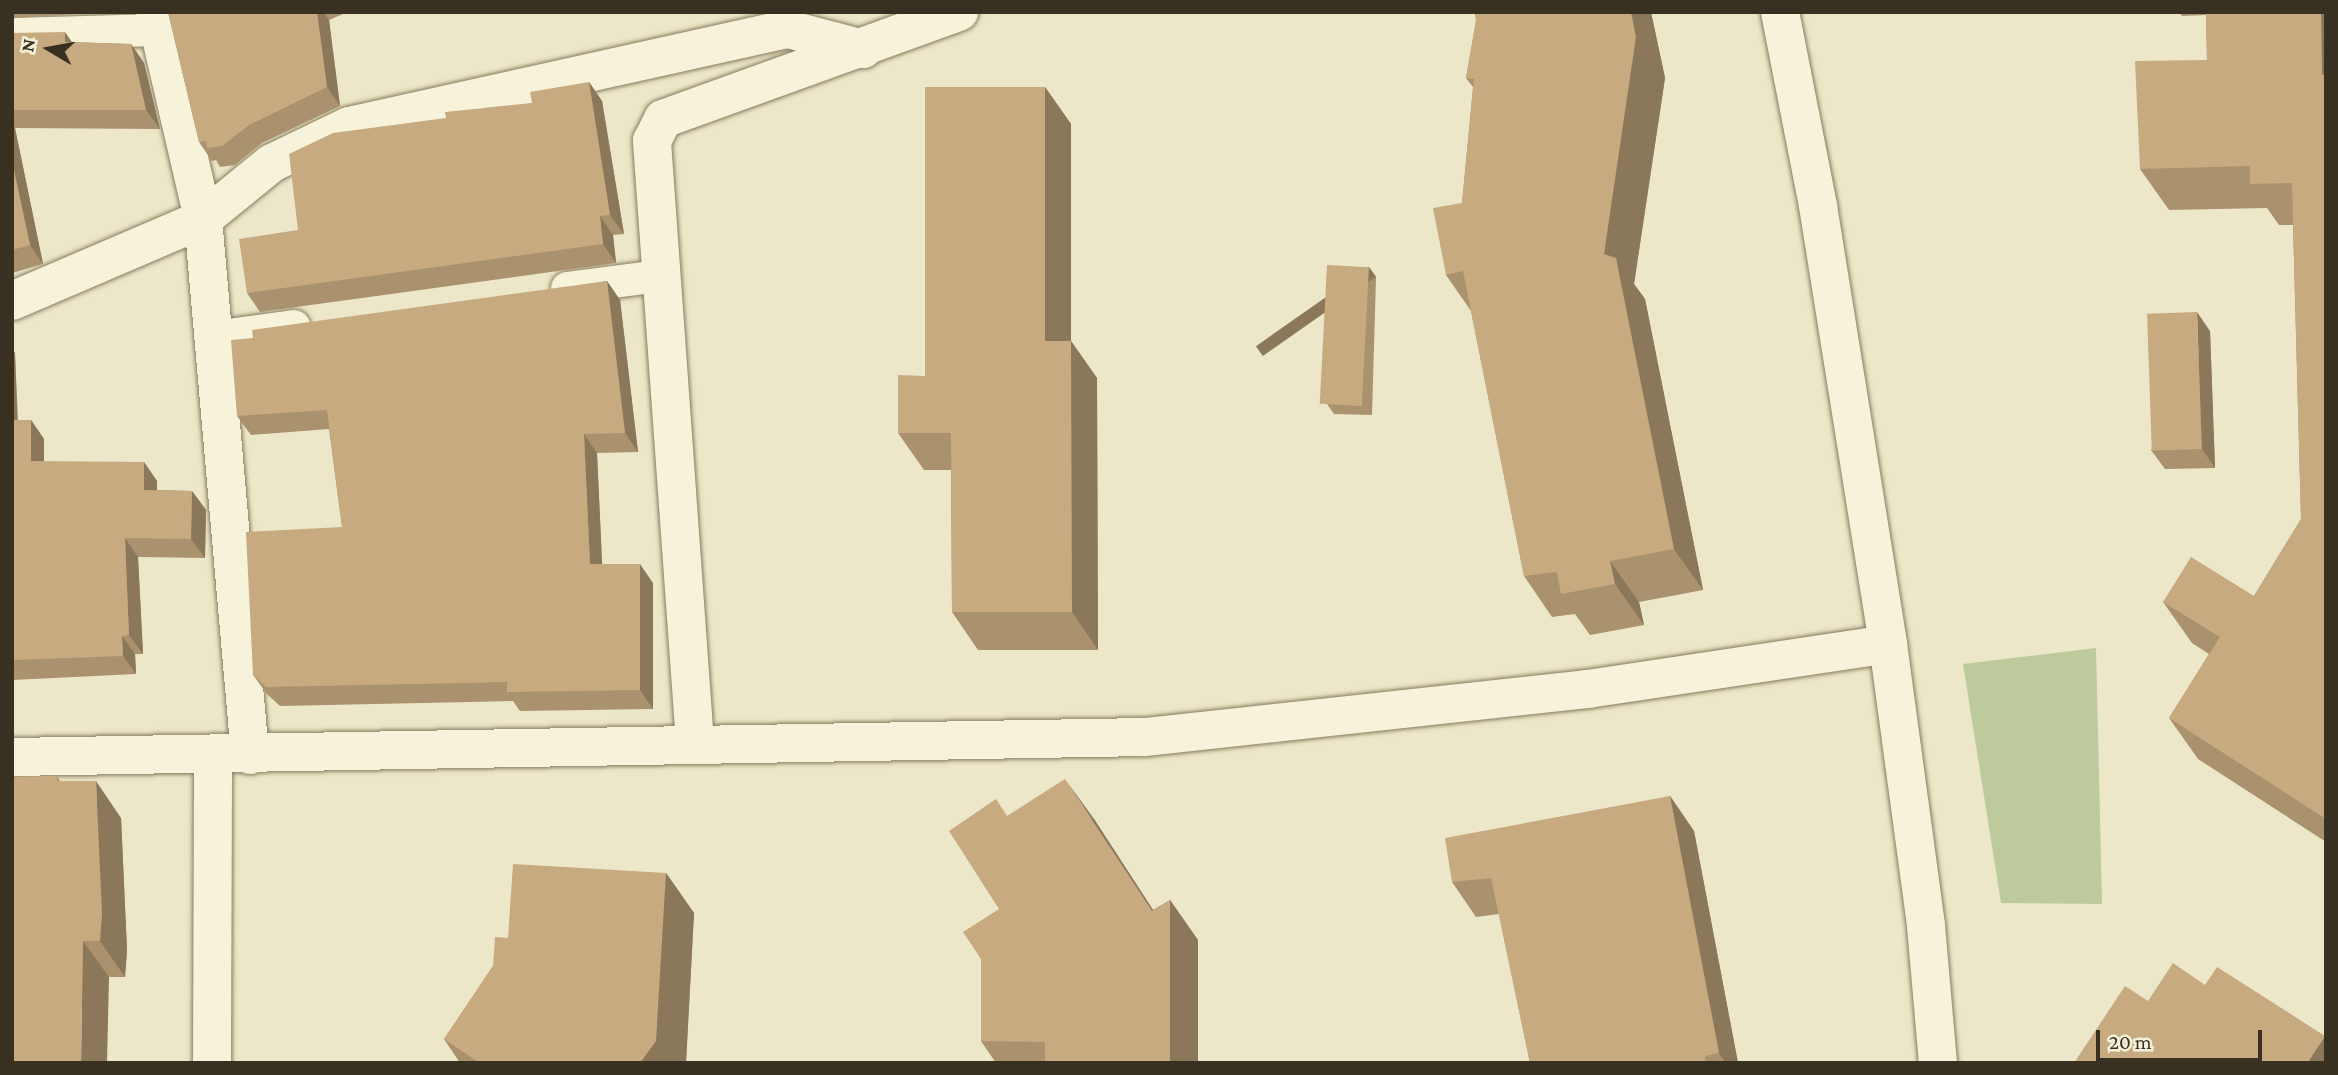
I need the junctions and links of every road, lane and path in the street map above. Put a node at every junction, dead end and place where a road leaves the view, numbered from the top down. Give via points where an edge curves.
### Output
1 (959, 12) edge
2 (1780, 12) edge
3 (157, 21) edge
4 (12, 34) edge
5 (863, 49) junction
6 (202, 219) junction
7 (659, 276) junction
8 (534, 293) edge
9 (12, 301) edge
10 (326, 321) edge
11 (215, 337) junction
12 (1888, 644) junction
13 (695, 743) junction
14 (250, 755) junction
15 (213, 756) junction
16 (12, 757) edge
17 (212, 1063) edge
18 (1938, 1063) edge

1 - 5 street
2 - 12 street via 1818,206
3 - 4 lane
3 - 6 street
5 - 6 street via 788,29 349,126 272,163
5 - 7 street via 663,119 652,141
6 - 9 street
6 - 11 street
7 - 8 lane
7 - 13 street
10 - 11 lane
11 - 14 street
12 - 13 street via 1588,689 1220,732
12 - 18 street via 1926,926
13 - 14 street
14 - 15 street
15 - 16 street
15 - 17 street

